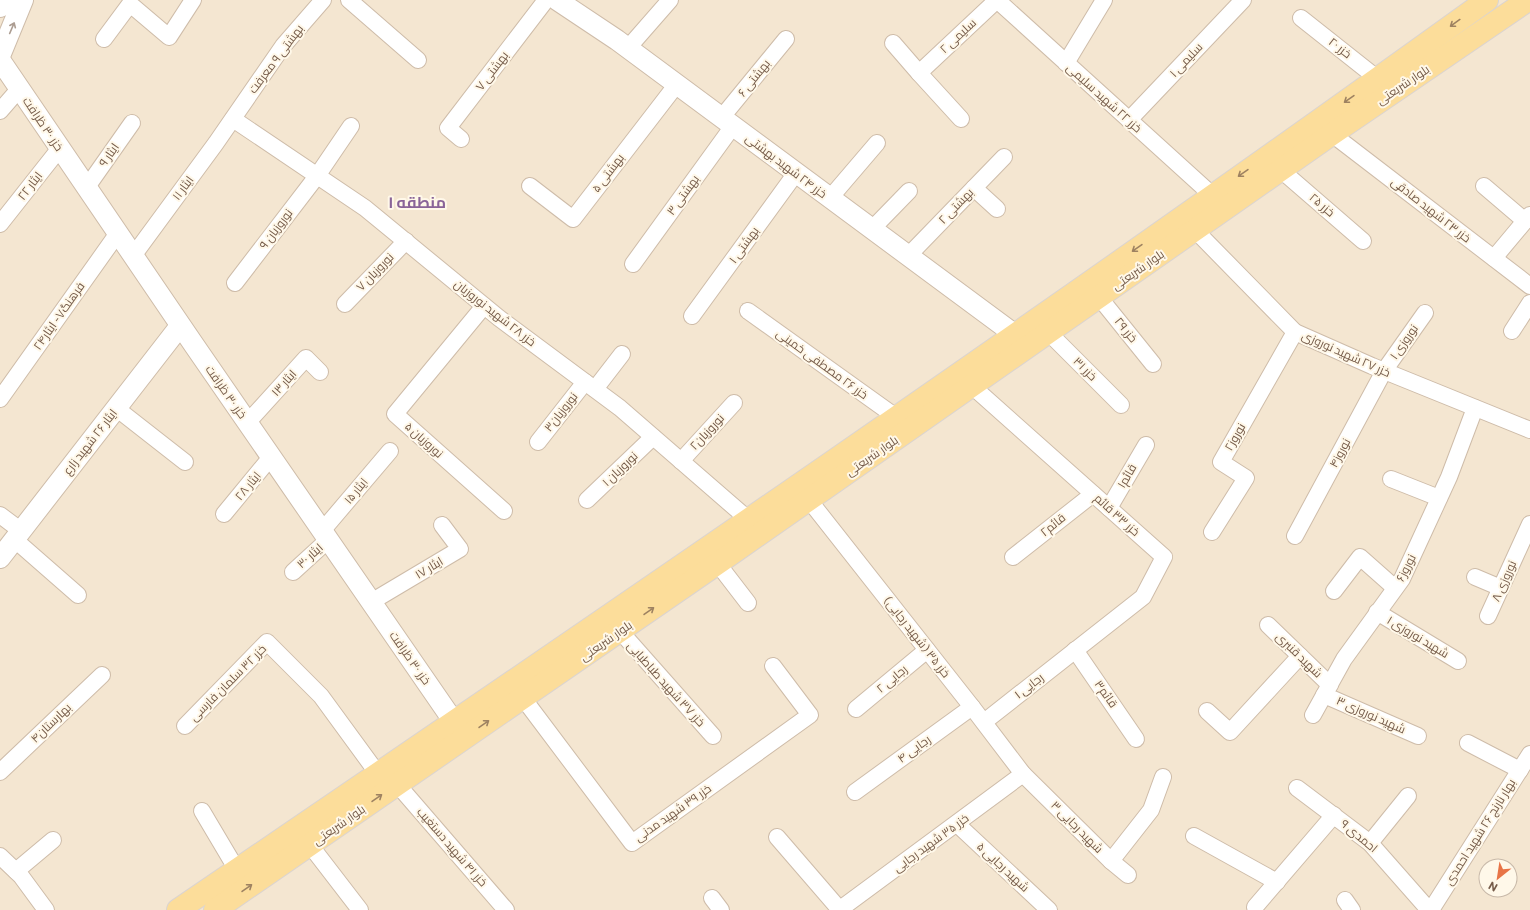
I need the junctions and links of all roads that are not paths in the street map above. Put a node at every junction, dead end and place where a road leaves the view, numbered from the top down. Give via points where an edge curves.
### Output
1 (14, 0) edge
2 (23, 0) edge
3 (193, 0) edge
4 (323, 0) edge
5 (349, 0) edge
6 (546, 0) edge
7 (557, 0) edge
8 (670, 0) edge
9 (997, 0) edge
10 (1104, 0) edge
11 (1487, 0) edge
12 (1528, 0) edge
13 (1241, 1) edge
14 (132, 2) edge
15 (0, 7) edge
16 (1301, 18) dead end
17 (104, 39) dead end
18 (786, 39) dead end
19 (893, 43) dead end
20 (628, 48) junction
21 (0, 56) edge
22 (0, 60) edge
23 (418, 60) dead end
24 (1066, 63) junction
25 (919, 72) junction
26 (1378, 78) junction
27 (677, 84) junction
28 (20, 88) junction
29 (0, 111) edge
30 (961, 119) dead end
31 (233, 120) junction
32 (1129, 120) junction
33 (727, 122) junction
34 (132, 123) dead end
35 (351, 126) dead end
36 (1327, 126) junction
37 (461, 139) dead end
38 (877, 143) dead end
39 (60, 148) junction
40 (1004, 157) dead end
41 (1281, 170) junction
42 (796, 173) junction
43 (317, 176) junction
44 (530, 186) dead end
45 (1484, 186) dead end
46 (87, 187) junction
47 (974, 188) junction
48 (909, 191) dead end
49 (1212, 195) junction
50 (830, 198) junction
51 (997, 209) dead end
52 (1527, 218) edge
53 (0, 224) edge
54 (872, 229) junction
55 (1195, 230) junction
56 (118, 233) junction
57 (406, 241) junction
58 (1363, 241) dead end
59 (133, 256) junction
60 (908, 256) junction
61 (1494, 258) junction
62 (633, 264) dead end
63 (235, 283) dead end
64 (1530, 286) edge
65 (1099, 297) junction
66 (1530, 303) edge
67 (345, 304) dead end
68 (484, 306) junction
69 (748, 311) dead end
70 (1425, 313) dead end
71 (692, 316) dead end
72 (180, 326) junction
73 (1512, 331) dead end
74 (1048, 332) junction
75 (1295, 332) junction
76 (1014, 334) junction
77 (622, 354) dead end
78 (1153, 364) dead end
79 (1384, 371) junction
80 (320, 372) dead end
81 (590, 385) junction
82 (972, 386) junction
83 (0, 399) edge
84 (734, 403) dead end
85 (1121, 405) dead end
86 (116, 408) junction
87 (1475, 408) junction
88 (896, 417) junction
89 (248, 423) junction
90 (1530, 430) edge
91 (653, 437) junction
92 (538, 442) dead end
93 (1146, 445) dead end
94 (390, 451) dead end
95 (271, 458) junction
96 (681, 461) junction
97 (185, 462) dead end
98 (1391, 479) dead end
99 (1093, 494) junction
100 (1439, 498) junction
101 (587, 500) dead end
102 (809, 500) junction
103 (1109, 508) junction
104 (504, 511) dead end
105 (224, 514) dead end
106 (0, 515) edge
107 (749, 520) junction
108 (1530, 524) edge
109 (442, 525) dead end
110 (1212, 532) dead end
111 (17, 534) junction
112 (325, 536) junction
113 (1295, 536) dead end
114 (1013, 557) dead end
115 (0, 558) edge
116 (718, 564) junction
117 (292, 572) dead end
118 (1475, 577) dead end
119 (1395, 588) junction
120 (1501, 588) junction
121 (1334, 591) dead end
122 (78, 595) dead end
123 (371, 602) junction
124 (748, 603) dead end
125 (1377, 612) junction
126 (1488, 616) dead end
127 (1268, 625) dead end
128 (620, 631) junction
129 (927, 650) junction
130 (1075, 650) junction
131 (1300, 656) junction
132 (1458, 661) dead end
133 (773, 666) dead end
134 (102, 674) dead end
135 (1327, 690) junction
136 (523, 698) junction
137 (972, 707) junction
138 (856, 709) dead end
139 (1207, 711) dead end
140 (1313, 715) dead end
141 (454, 722) junction
142 (984, 722) junction
143 (185, 726) dead end
144 (713, 736) dead end
145 (1418, 736) dead end
146 (1136, 738) dead end
147 (1468, 743) dead end
148 (1530, 754) edge
149 (1520, 770) junction
150 (0, 772) edge
151 (378, 774) junction
152 (1023, 774) junction
153 (1163, 777) dead end
154 (397, 784) junction
155 (1297, 788) dead end
156 (855, 792) dead end
157 (1408, 796) dead end
158 (202, 811) dead end
159 (1334, 815) junction
160 (334, 816) junction
161 (957, 824) junction
162 (1194, 836) dead end
163 (777, 837) dead end
164 (53, 840) dead end
165 (1370, 843) junction
166 (310, 845) junction
167 (0, 856) edge
168 (1111, 861) junction
169 (237, 870) junction
170 (16, 871) junction
171 (1128, 875) dead end
172 (1277, 882) junction
173 (1255, 907) dead end
174 (1042, 908) edge
175 (46, 910) edge
176 (178, 910) edge
177 (215, 910) edge
178 (360, 910) edge
179 (506, 910) edge
180 (840, 910) edge
181 (1430, 910) edge

1 - 15 street
21 -> 2 street
3 - 14 street via 169,37
4 - 31 street, بهشتی ۹ معرفت via 283,46
5 - 23 street
6 - 37 street, بهشتی ۷ via 448,128
7 - 20 street, خزر ۲۴ شهید بهشتی
8 - 20 street
9 - 24 street, خزر ۲۲ شهید سلیمی
9 - 25 street, سلیمی ۲
10 - 24 street
11 -> 26 main road, بلوار شریعتی
12 - 36 main road, بلوار شریعتی
13 - 32 street, سلیمی ۱
14 - 17 street
16 - 26 street, خزر ۲۰
18 - 33 street, بهشتی ۶
19 - 25 street
20 - 27 street, خزر ۲۴ شهید بهشتی
22 - 28 street, خزر ۳۰ ظرافت
24 - 32 street, خزر ۲۲ شهید سلیمی
25 - 30 street
26 -> 36 main road, بلوار شریعتی
27 - 33 street, خزر ۲۴ شهید بهشتی
27 - 44 street, بهشتی ۵ via 573,218
28 - 29 street
28 - 39 street, خزر ۳۰ ظرافت
31 - 43 street, خزر ۲۸ شهید نوروزیان
31 - 59 street, ایثار ۱۱
32 - 49 street, خزر ۲۲ شهید سلیمی
33 - 42 street, خزر ۲۴ شهید بهشتی
33 - 62 street, بهشتی ۳
34 - 46 street, ایثار ۹
35 - 43 street, نوروزیان ۹
36 - 41 main road, بلوار شریعتی
36 -> 49 main road, بلوار شریعتی
36 - 61 street, خزر ۲۳ شهید صادقی
38 - 50 street
39 - 46 street, خزر ۳۰ ظرافت
39 - 53 street, ایثار ۲۲
40 - 47 street, بهشتی ۲
41 - 55 main road, بلوار شریعتی
41 - 58 street, خزر ۲۵
42 - 50 street, خزر ۲۴ شهید بهشتی
42 - 71 street, بهشتی ۱
43 - 57 street, خزر ۲۸ شهید نوروزیان via 365,208
43 - 63 street, نوروزیان ۹
45 - 52 street
46 - 56 street, خزر ۳۰ ظرافت
47 - 51 street
47 - 60 street, بهشتی ۲
48 - 54 street
49 -> 76 main road, بلوار شریعتی
50 - 54 street, خزر ۲۴ شهید بهشتی
52 - 61 street
54 - 60 street, خزر ۲۴ شهید بهشتی
55 - 65 main road, بلوار شریعتی
55 - 75 street, خزر ۲۷ شهید نوروزی
56 - 59 street, خزر ۳۰ ظرافت
56 - 83 street, فرهنگ۷- ایثار۲۴
57 - 67 street, نوروزیان ۷
57 - 68 street, خزر ۲۸ شهید نوروزیان
59 - 72 street, خزر ۳۰ ظرافت
60 - 76 street, خزر ۲۴ شهید بهشتی
61 - 64 street, خزر ۲۳ شهید صادقی
65 - 74 main road, بلوار شریعتی
65 - 78 street, خزر ۲۹
66 - 73 street
68 - 81 street, خزر ۲۸ شهید نوروزیان
68 - 104 street, نوروزیان ۵ via 395,414
69 - 88 street, خزر ۲۶ مصطفی خمینی
70 - 79 street, نوروزی ۱
72 - 86 street, ایثار ۲۶ شهید زارع
72 - 89 street, خزر ۳۰ ظرافت
74 - 82 main road, بلوار شریعتی
74 - 85 street, خزر ۳۱
75 - 79 street, خزر ۲۷ شهید نوروزی
75 - 110 street, نوروز۲ via 1221,462 1246,478
76 - 88 main road, بلوار شریعتی
77 - 81 street, نوروزیان۳
79 - 87 street, خزر ۲۷ شهید نوروزی
79 - 113 street, نوروز۴
80 - 89 street, ایثار ۱۳ via 306,358
81 - 91 street, خزر ۲۸ شهید نوروزیان
81 - 92 street, نوروزیان۳
82 - 99 street, خزر ۳۳ قائم
82 - 102 main road, بلوار شریعتی
84 - 96 street, نوروزیان۲
86 - 97 street
86 - 111 street, ایثار ۲۶ شهید زارع
87 - 90 street, خزر ۲۷ شهید نوروزی
87 - 100 street, نوروز۶
88 - 107 main road, بلوار شریعتی
89 - 95 street, خزر ۳۰ ظرافت
91 - 96 street, خزر ۲۸ شهید نوروزیان
91 - 101 street, نوروزیان ۱
93 - 103 street, قائم۱
94 - 112 street, ایثار ۱۵
95 - 105 street, ایثار ۲۸
95 - 112 street, خزر ۳۰ ظرافت
96 - 107 street, خزر ۲۸ شهید نوروزیان
98 - 100 street
99 - 103 street, خزر ۳۳ قائم
99 - 114 street, قائم۲
100 - 119 street, نوروز۶ via 1402,579
102 - 116 main road, بلوار شریعتی
102 - 129 street, خزر ۳۵ (شهید رجایی)
103 - 130 street, خزر ۳۳ قائم via 1164,557 1143,597
106 - 111 street
107 - 141 main road, بلوار شریعتی
108 - 120 street, نوروزی ۸
109 - 123 street, ایثار ۱۷ via 460,550
111 - 115 street, ایثار ۲۶ شهید زارع
111 - 122 street
112 - 117 street, ایثار ۳۰
112 - 123 street, خزر ۳۰ ظرافت
116 - 124 street
128 -> 116 main road, بلوار شریعتی
118 - 120 street
119 - 121 street via 1360,557
119 - 125 street, نوروز۶
120 - 126 street, نوروزی ۸
123 - 141 street, خزر ۳۰ ظرافت
125 - 132 street, شهید نوروزی ۱
125 - 135 street, نوروز۶ via 1344,659
127 - 131 street, شهید قنبری
128 - 136 main road, بلوار شریعتی
128 - 144 street, خزر ۳۷ شهید طباطبایی
129 - 137 street, خزر ۳۵ (شهید رجایی)
129 - 138 street, رجایی ۲
130 - 142 street, رجایی ۱
130 - 146 street, قائم۳
131 - 135 street, شهید قنبری
131 - 139 street via 1230,732
133 - 136 street, خزر ۳۹ شهید مدنی via 810,715 632,843
134 - 150 street, بهارستان۴
135 - 140 street, نوروز۶
135 - 145 street, شهید نوروزی ۳
154 -> 136 main road, بلوار شریعتی
137 - 142 street, خزر ۳۵ (شهید رجایی)
137 - 156 street, رجایی ۴
141 - 151 main road, بلوار شریعتی
142 - 152 street, خزر ۳۵ (شهید رجایی)
143 - 151 street, خزر ۳۲ سلمان فارسی via 267,642 321,696
147 - 149 street
148 - 149 street, بهار نارنج ۲۶ شهید احمدی
149 - 181 street, بهار نارنج ۲۶ شهید احمدی
151 - 160 main road, بلوار شریعتی
152 - 161 street, خزر ۳۵ شهید رجایی
152 - 168 street, شهید رجایی ۳
153 - 168 street, شهید رجایی ۳ via 1151,810
160 -> 154 main road, بلوار شریعتی
154 - 179 street, خزر ۴۱ شهید دستغیب
155 - 159 street, احمدی ۹
157 - 165 street
158 - 169 street
159 - 165 street, احمدی ۹
159 - 172 street
160 - 166 main road, بلوار شریعتی
160 - 169 main road, بلوار شریعتی
161 - 174 street, شهید رجایی ۵
161 - 180 street, خزر ۳۵ شهید رجایی
162 - 172 street
163 - 180 street
164 - 170 street
165 - 181 street, احمدی ۹
177 -> 166 main road, بلوار شریعتی
166 - 178 street
167 - 170 street
168 - 171 street
169 - 176 main road, بلوار شریعتی
170 - 175 street
172 - 173 street

